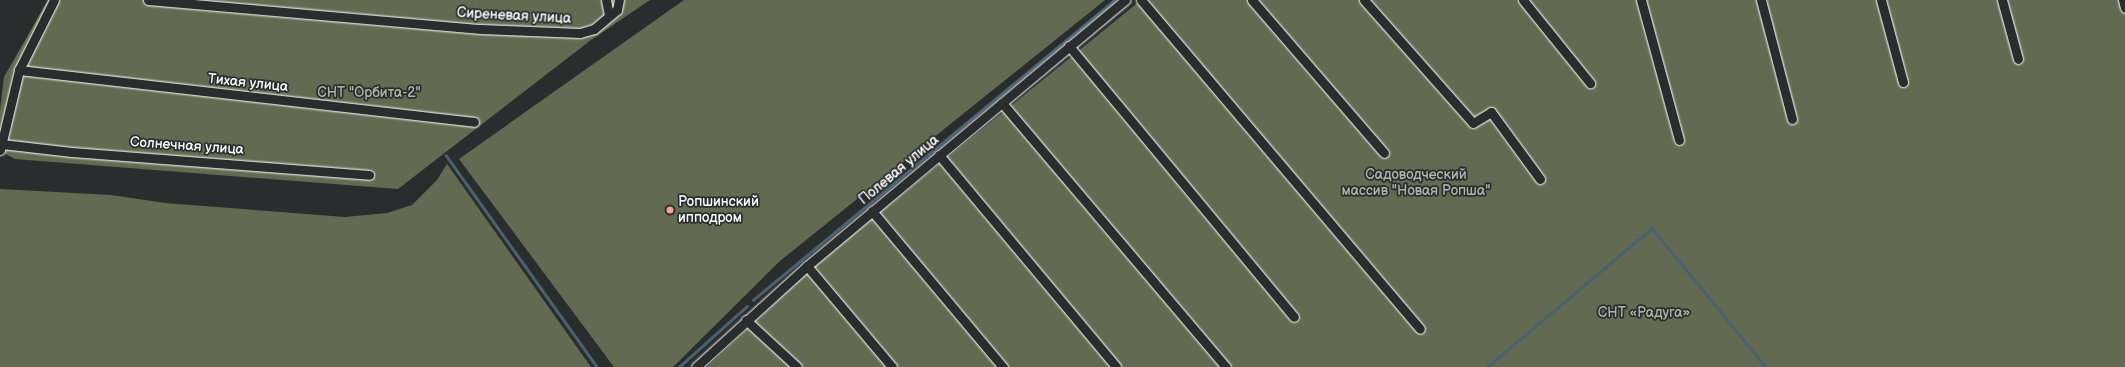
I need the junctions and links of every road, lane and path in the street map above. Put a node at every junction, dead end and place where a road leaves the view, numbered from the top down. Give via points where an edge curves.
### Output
1 (54, 0) edge
2 (148, 0) edge
3 (606, 0) edge
4 (619, 0) edge
5 (1125, 0) edge
6 (1141, 0) edge
7 (1252, 0) edge
8 (1364, 0) edge
9 (1523, 0) edge
10 (1642, 0) edge
11 (1761, 0) edge
12 (1881, 0) edge
13 (2002, 0) edge
14 (2123, 0) edge
15 (2125, 8) edge
16 (609, 14) junction
17 (1069, 46) junction
18 (2018, 59) dead end
19 (19, 70) junction
20 (1903, 82) dead end
21 (1590, 83) dead end
22 (1002, 103) junction
23 (1792, 119) dead end
24 (474, 122) dead end
25 (1679, 140) dead end
26 (1, 147) edge
27 (1384, 153) dead end
28 (939, 155) junction
29 (369, 175) dead end
30 (1540, 179) dead end
31 (872, 211) junction
32 (807, 266) junction
33 (1294, 317) dead end
34 (746, 320) junction
35 (1420, 329) dead end
36 (696, 367) edge
37 (796, 367) edge
38 (892, 367) edge
39 (1003, 367) edge
40 (1116, 367) edge
41 (1226, 367) edge

1 - 19 street
2 - 16 street, Сиреневая улица via 481,29 580,33 594,29
3 - 16 street
4 - 16 street, Сиреневая улица via 617,10
5 - 17 street, Полевая улица
6 - 35 street
7 - 27 street
8 - 30 street via 1473,123 1491,112
9 - 21 street
10 - 25 street
11 - 23 street
12 - 20 street
13 - 18 street
14 - 15 street
17 - 22 street, Полевая улица
17 - 33 street
19 - 24 street, Тихая улица
19 - 26 street
22 - 28 street, Полевая улица
22 - 41 street
26 - 29 street, Солнечная улица
28 - 31 street, Полевая улица
28 - 40 street
31 - 32 street, Полевая улица
31 - 39 street
32 - 34 street, Полевая улица
32 - 38 street
34 - 36 street, Полевая улица
34 - 37 street

